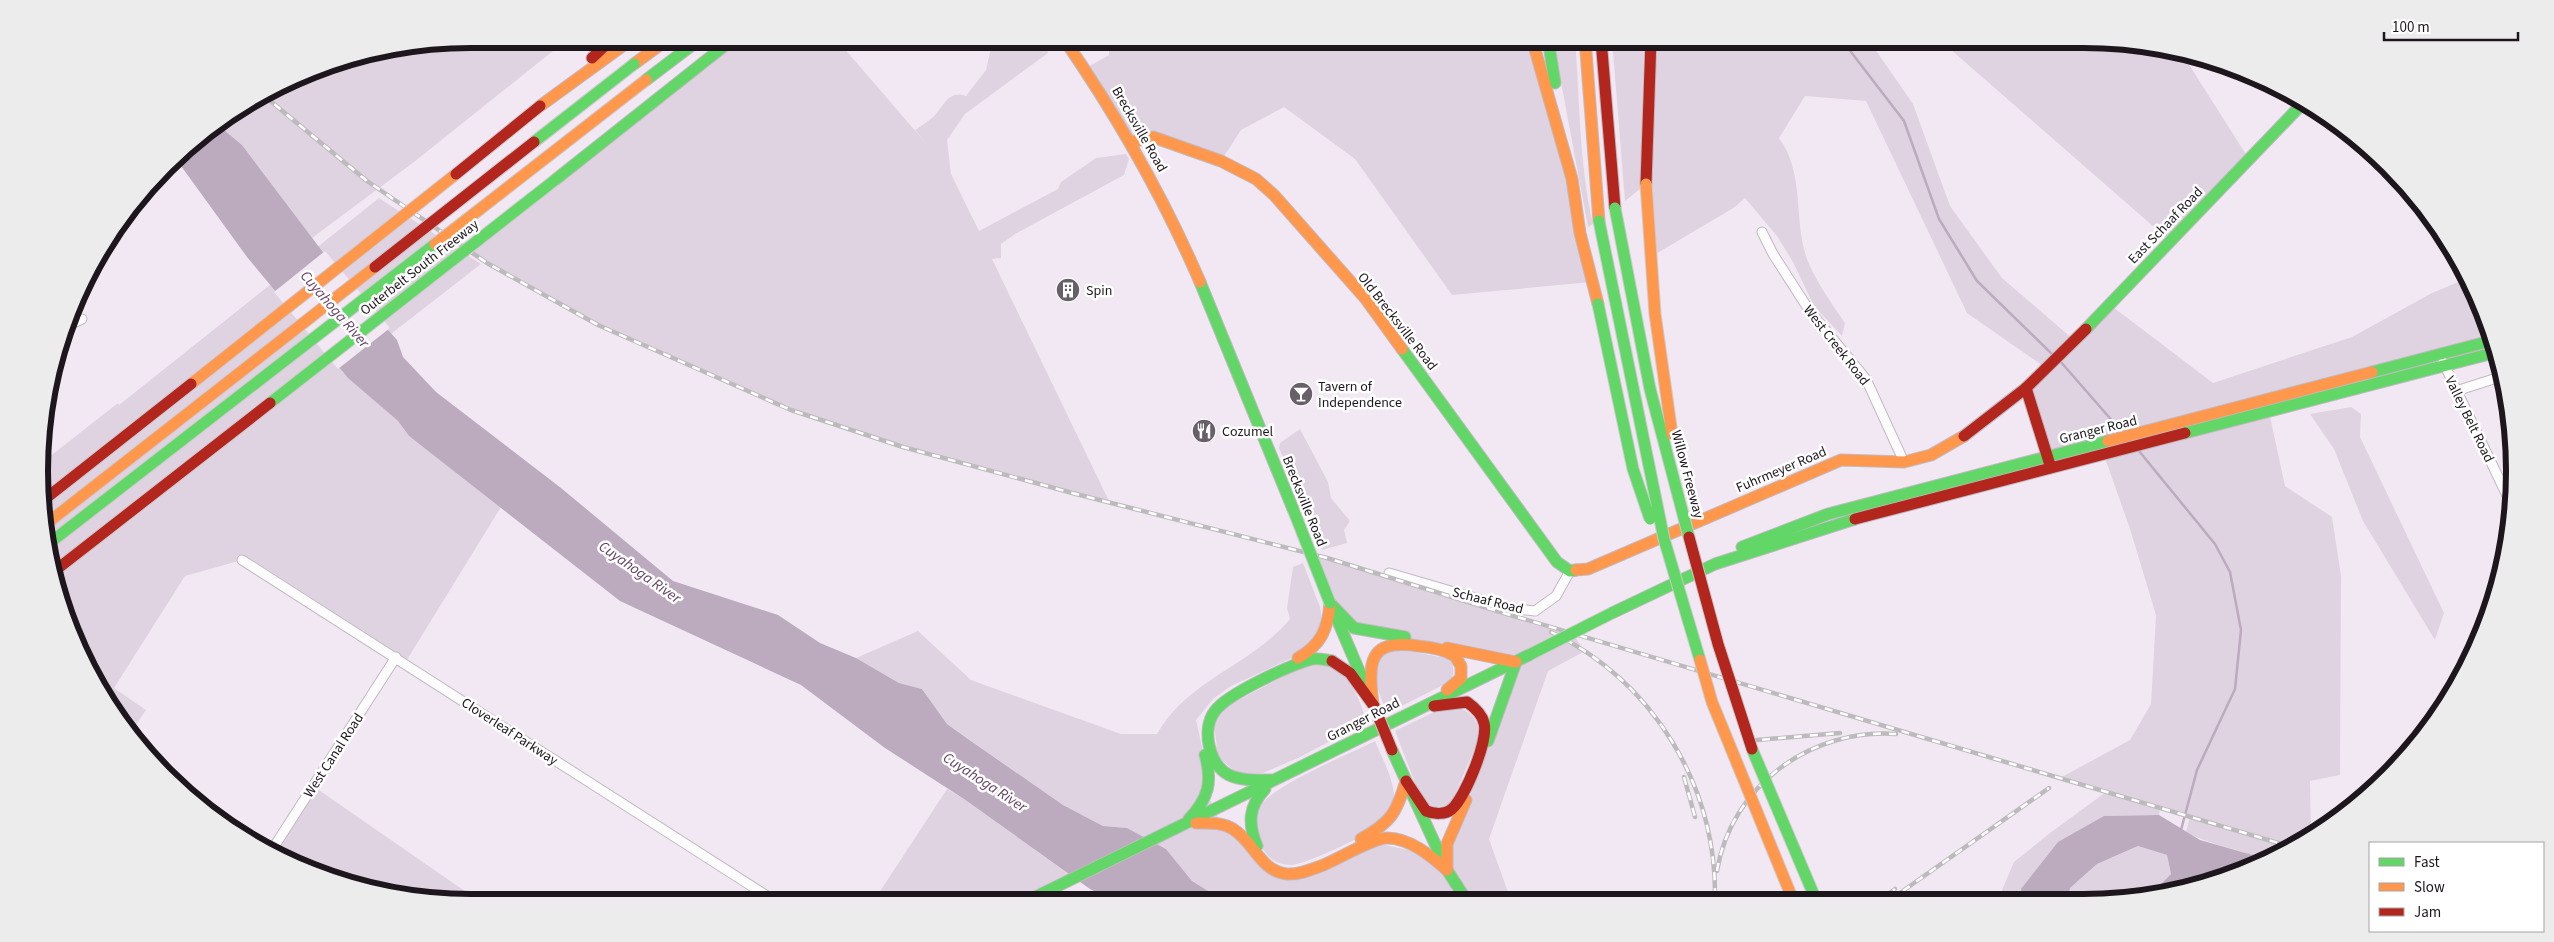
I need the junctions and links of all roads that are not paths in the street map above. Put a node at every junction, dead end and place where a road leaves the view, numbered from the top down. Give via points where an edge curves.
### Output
1 (602, 48) edge
2 (621, 48) edge
3 (656, 48) edge
4 (688, 48) edge
5 (722, 48) edge
6 (1070, 48) edge
7 (1535, 48) edge
8 (1550, 48) edge
9 (1586, 48) edge
10 (1602, 48) edge
11 (1651, 48) edge
12 (1656, 48) edge
13 (1649, 90) junction
14 (540, 106) junction
15 (2299, 107) edge
16 (1132, 142) junction
17 (1572, 179) junction
18 (1762, 232) dead end
19 (82, 320) dead end
20 (75, 323) edge
21 (2486, 343) edge
22 (2490, 353) edge
23 (2442, 361) junction
24 (2046, 368) joint
25 (2496, 378) edge
26 (2026, 388) junction
27 (2456, 391) junction
28 (2202, 423) junction
29 (2048, 456) junction
30 (1904, 462) junction
31 (2051, 468) junction
32 (2506, 494) edge
33 (48, 498) edge
34 (1828, 514) junction
35 (50, 521) edge
36 (1831, 526) junction
37 (53, 540) edge
38 (242, 560) dead end
39 (1715, 564) junction
40 (59, 568) edge
41 (1570, 571) junction
42 (1389, 573) dead end
43 (1330, 604) junction
44 (1718, 644) junction
45 (396, 658) junction
46 (1516, 662) junction
47 (1712, 702) junction
48 (1374, 706) junction
49 (1418, 708) junction
50 (1275, 780) junction
51 (1406, 780) junction
52 (1184, 824) junction
53 (274, 846) edge
54 (1447, 870) junction
55 (764, 894) edge
56 (1048, 894) edge
57 (1462, 894) edge
58 (1791, 894) edge
59 (1813, 894) edge

1 - 14 main road
2 - 14 main road
3 - 35 main road, bridge
4 - 37 main road, bridge
5 - 40 main road, Outerbelt South Freeway, bridge
6 - 16 main road, Brecksville Road
7 - 17 main road
8 - 17 main road
9 - 47 main road, bridge via 1599,221 1664,539
10 - 44 main road, Willow Freeway, bridge via 1615,208 1650,389
11 - 13 main road
12 - 13 main road
13 - 44 main road, bridge via 1646,133 1649,258 1663,380
14 - 33 main road, bridge
15 - 24 main road, East Schaaf Road
16 - 41 main road, Old Brecksville Road via 1153,137 1213,157 1256,179 1274,195 1365,298 1557,562
16 - 43 main road, Brecksville Road, bridge via 1194,266
17 - 47 main road, bridge via 1580,233 1633,469
18 - 30 street, West Creek Road via 1809,310 1866,378
19 - 20 street
21 - 23 main road, Granger Road
22 - 23 main road, Granger Road
23 - 27 street, Valley Belt Road
23 - 28 main road, Granger Road
24 - 26 main road, Fuhrmeyer Road
25 - 27 street
26 - 29 main road
26 - 30 main road, Fuhrmeyer Road via 1959,440 1930,456
27 - 32 street, Valley Belt Road
28 - 29 main road, Granger Road via 2156,429
28 - 31 main road, Granger Road via 2164,439
29 - 31 main road
29 - 34 main road, Granger Road
30 - 41 main road, Fuhrmeyer Road via 1841,460 1588,569
31 - 36 main road, Granger Road
34 - 36 main road
34 - 39 main road, Granger Road via 1750,543
36 - 39 main road, Granger Road
38 - 45 street, Cloverleaf Parkway
39 - 46 main road, Granger Road, bridge
41 - 42 street, Schaaf Road via 1556,596 1535,611 1509,608
43 - 46 main road via 1354,628
43 - 48 main road, Brecksville Road
43 - 52 main road via 1328,630 1314,649 1224,694 1204,714 1200,734 1211,784 1204,802
44 - 59 main road, Willow Freeway, bridge via 1761,772
45 - 53 street, West Canal Road
45 - 55 street, Cloverleaf Parkway
46 - 49 main road, Granger Road
46 - 54 main road via 1447,844
47 - 58 main road, bridge
48 - 49 main road via 1371,661 1383,647 1398,642 1450,653 1460,664 1462,672 1458,682
48 - 50 main road via 1349,671 1326,658 1288,669 1230,698 1216,709 1207,735 1216,764 1226,774 1242,780
48 - 51 main road, Brecksville Road, bridge
49 - 50 main road, Granger Road
49 - 51 main road via 1467,702 1478,711 1485,725 1484,739 1461,797 1452,810 1426,812
50 - 51 main road via 1252,804 1250,830 1259,851 1271,862 1292,868 1317,861 1386,825 1395,816
50 - 52 main road, Granger Road
51 - 54 main road, Brecksville Road
52 - 54 main road via 1220,822 1234,828 1264,864 1279,873 1301,873 1386,838 1420,848
52 - 56 main road, Granger Road
54 - 57 main road, Brecksville Road

